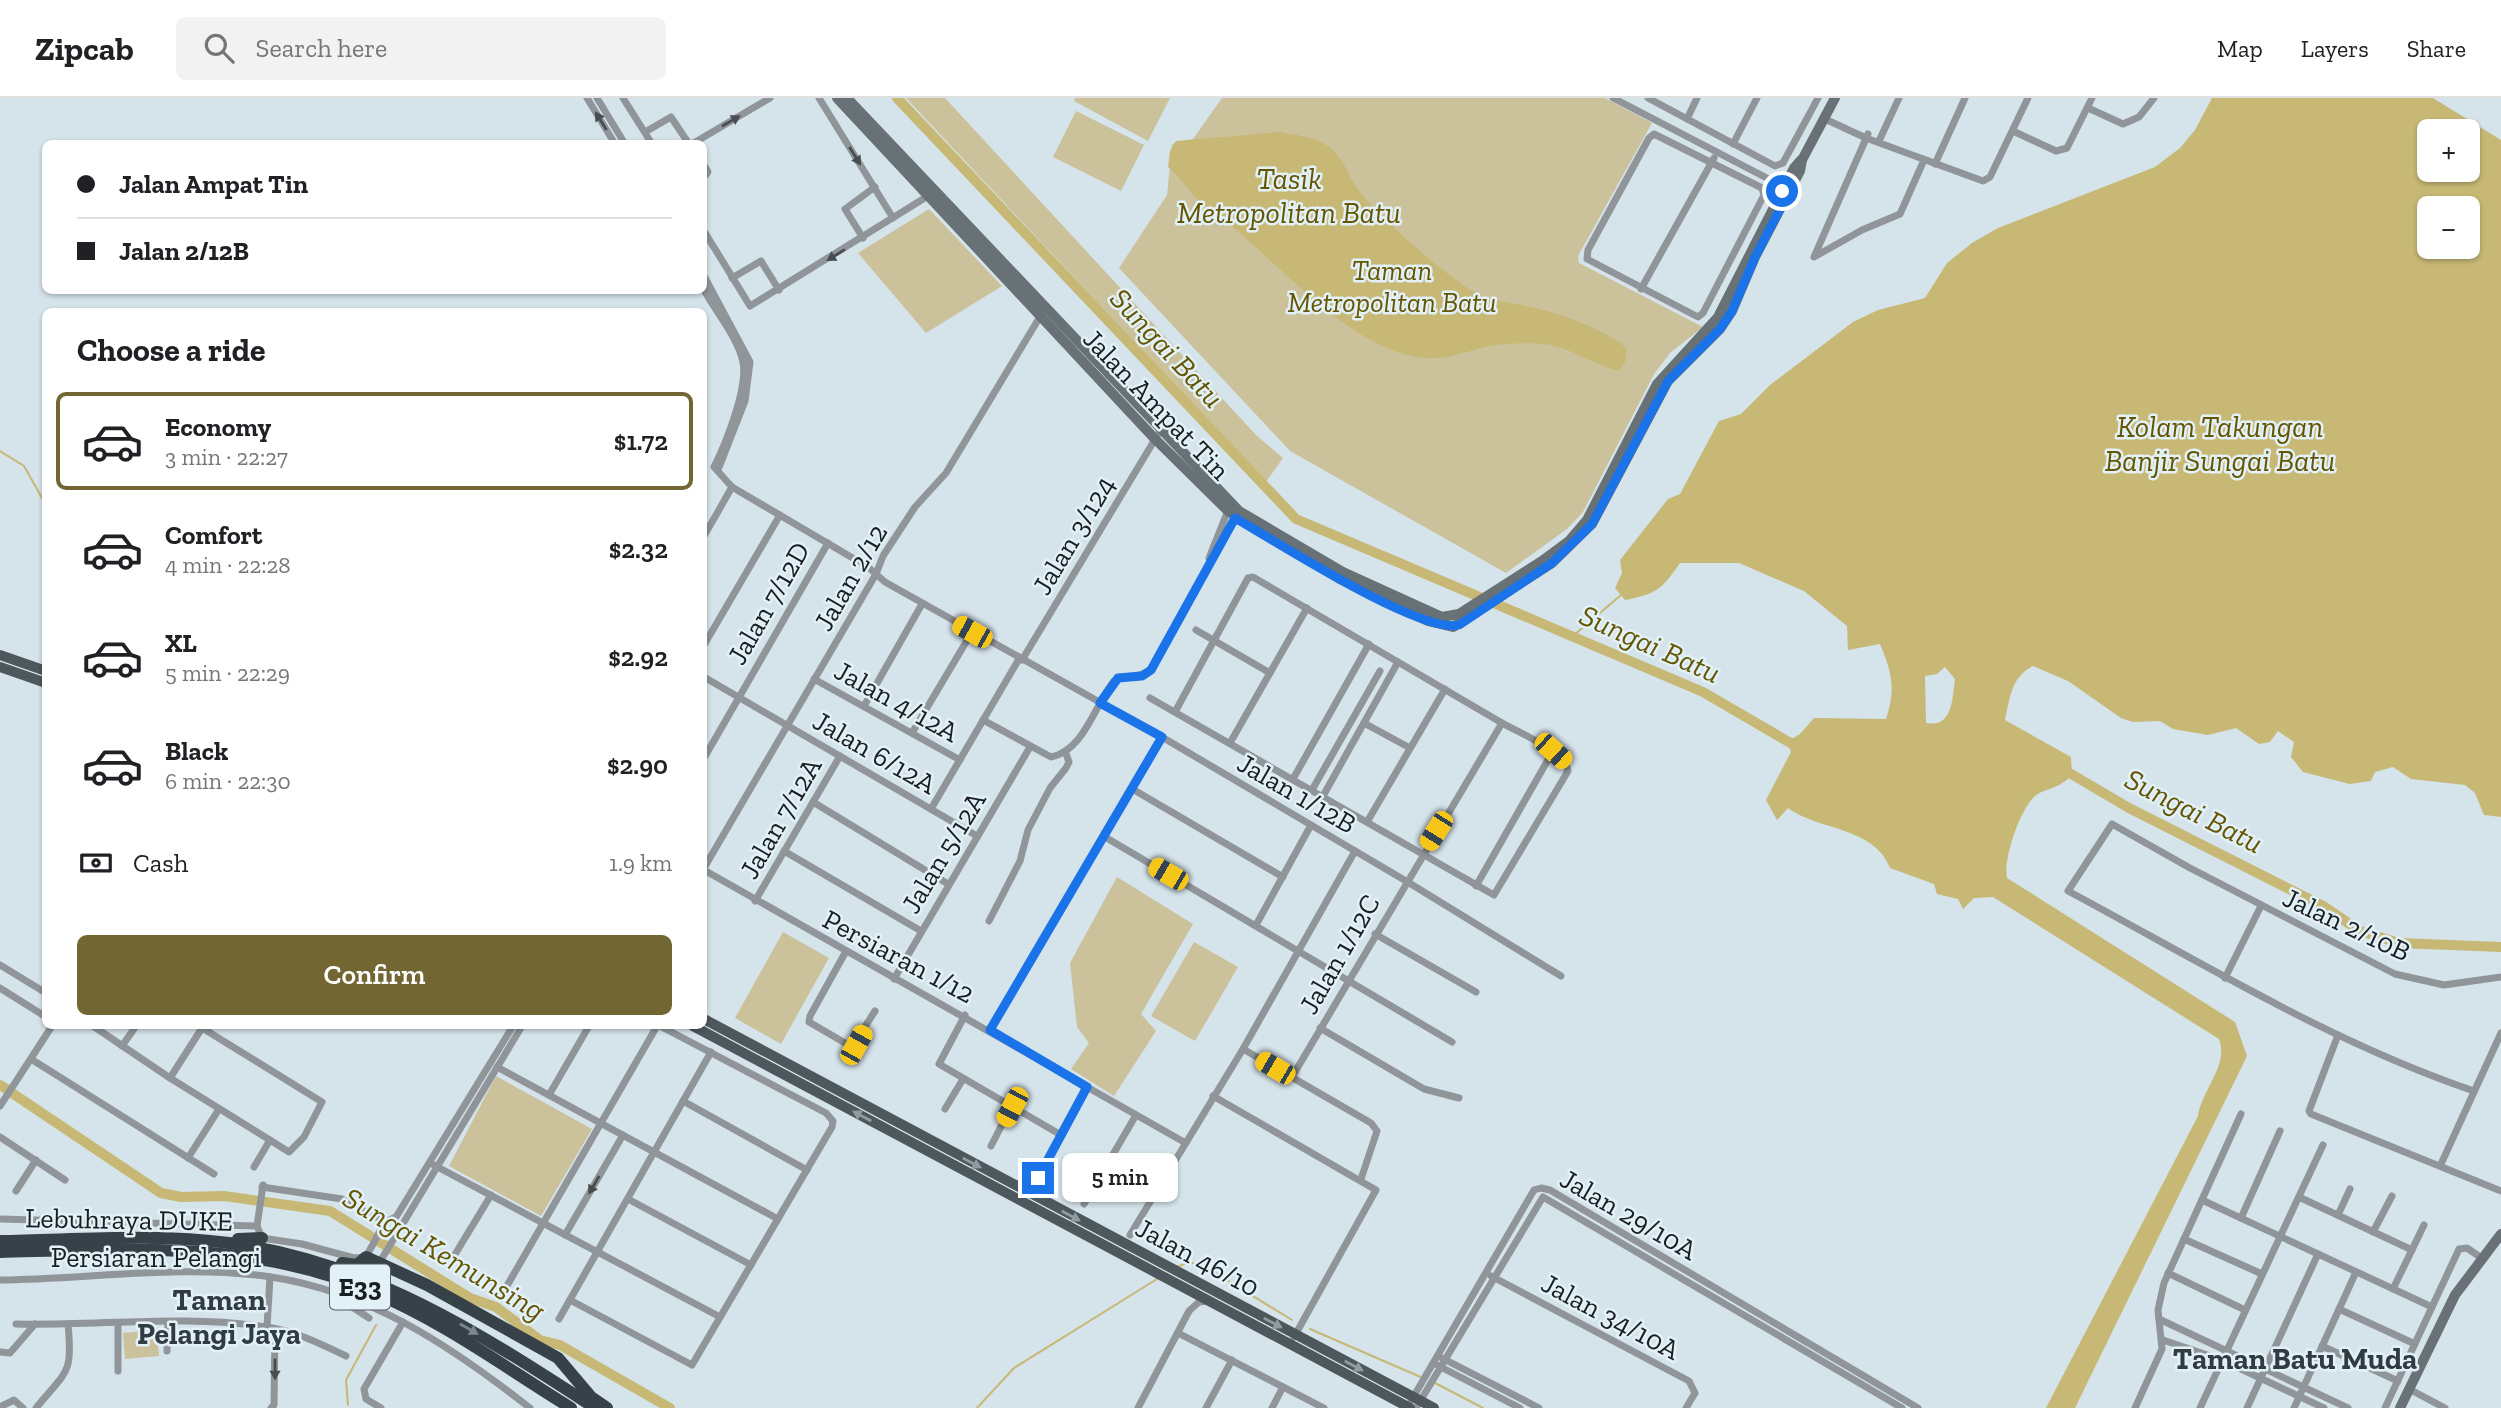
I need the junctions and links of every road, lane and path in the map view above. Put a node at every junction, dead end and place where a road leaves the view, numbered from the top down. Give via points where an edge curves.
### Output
1 (587, 98) edge
2 (597, 98) edge
3 (623, 98) edge
4 (770, 98) edge
5 (819, 98) edge
6 (836, 98) edge
7 (847, 98) edge
8 (1613, 98) edge
9 (1648, 98) edge
10 (1697, 98) edge
11 (1757, 98) edge
12 (1818, 98) edge
13 (1835, 98) edge
14 (1899, 98) edge
15 (1965, 98) edge
16 (2028, 98) edge
17 (2092, 98) edge
18 (2154, 98) edge
19 (2088, 108) junction
20 (1826, 117) junction
21 (1686, 118) junction
22 (2013, 131) junction
23 (645, 132) junction
24 (1871, 138) junction
25 (613, 140) edge
26 (623, 140) edge
27 (650, 140) edge
28 (688, 140) edge
29 (698, 140) edge
30 (1733, 144) junction
31 (1715, 151) junction
32 (1924, 160) junction
33 (1709, 162) junction
34 (911, 164) junction
35 (1934, 164) junction
36 (875, 187) junction
37 (1787, 188) junction
38 (928, 196) junction
39 (893, 218) junction
40 (707, 236) edge
41 (863, 238) junction
42 (732, 278) junction
43 (707, 281) edge
44 (1642, 289) junction
45 (779, 290) junction
46 (706, 294) edge
47 (1043, 311) junction
48 (1157, 435) junction
49 (716, 469) junction
50 (732, 487) junction
51 (1233, 511) junction
52 (780, 515) junction
53 (707, 531) edge
54 (828, 543) junction
55 (876, 574) junction
56 (922, 604) junction
57 (1307, 608) junction
58 (1196, 630) dead end
59 (972, 632) junction
60 (707, 640) edge
61 (1214, 641) junction
62 (1368, 644) junction
63 (0, 655) edge
64 (1019, 659) junction
65 (1398, 662) junction
66 (0, 667) edge
67 (42, 670) edge
68 (1380, 671) dead end
69 (1270, 673) junction
70 (707, 679) edge
71 (814, 679) junction
72 (42, 682) edge
73 (1444, 689) junction
74 (738, 697) junction
75 (1150, 698) dead end
76 (1100, 703) junction
77 (864, 706) junction
78 (1175, 712) junction
79 (983, 720) junction
80 (1364, 723) junction
81 (1502, 723) junction
82 (787, 725) junction
83 (1348, 727) junction
84 (912, 733) junction
85 (1358, 733) junction
86 (1162, 737) junction
87 (1230, 743) junction
88 (1030, 747) junction
89 (1410, 748) junction
90 (1065, 751) junction
91 (1553, 751) junction
92 (707, 753) edge
93 (840, 756) junction
94 (960, 760) junction
95 (1293, 779) junction
96 (1134, 790) junction
97 (1312, 790) junction
98 (1323, 796) junction
99 (813, 802) junction
100 (931, 809) junction
101 (1367, 822) junction
102 (1311, 825) junction
103 (977, 836) junction
104 (1105, 837) junction
105 (784, 851) junction
106 (1355, 851) junction
107 (1422, 853) junction
108 (707, 855) edge
109 (707, 871) edge
110 (1283, 877) junction
111 (1406, 881) junction
112 (948, 884) junction
113 (1476, 886) junction
114 (755, 901) junction
115 (2261, 906) junction
116 (989, 921) dead end
117 (1256, 925) junction
118 (921, 931) junction
119 (1375, 934) junction
120 (1298, 950) junction
121 (845, 953) junction
122 (0, 965) edge
123 (1561, 976) dead end
124 (2501, 977) edge
125 (2225, 978) junction
126 (894, 979) junction
127 (1348, 979) junction
128 (0, 988) edge
129 (42, 991) edge
130 (1476, 992) dead end
131 (875, 1011) dead end
132 (42, 1014) edge
133 (965, 1015) junction
134 (707, 1020) edge
135 (1320, 1028) junction
136 (50, 1029) edge
137 (97, 1029) edge
138 (134, 1029) edge
139 (199, 1029) edge
140 (203, 1029) edge
141 (511, 1029) edge
142 (520, 1029) edge
143 (587, 1029) edge
144 (657, 1029) edge
145 (665, 1029) edge
146 (699, 1029) edge
147 (990, 1030) junction
148 (2501, 1033) edge
149 (2338, 1035) junction
150 (1452, 1042) dead end
151 (122, 1046) junction
152 (1243, 1049) junction
153 (711, 1052) junction
154 (31, 1059) junction
155 (497, 1067) junction
156 (1292, 1077) junction
157 (170, 1078) junction
158 (963, 1079) junction
159 (1087, 1087) junction
160 (2474, 1091) junction
161 (549, 1095) junction
162 (1213, 1097) junction
163 (1459, 1098) dead end
164 (683, 1101) junction
165 (2, 1103) edge
166 (1012, 1107) junction
167 (219, 1109) junction
168 (945, 1109) dead end
169 (2241, 1114) dead end
170 (1136, 1115) junction
171 (601, 1123) junction
172 (2280, 1131) dead end
173 (623, 1135) junction
174 (1061, 1135) junction
175 (0, 1137) edge
176 (270, 1140) junction
177 (1184, 1142) junction
178 (2323, 1145) dead end
179 (991, 1146) dead end
180 (654, 1152) junction
181 (188, 1158) junction
182 (36, 1160) junction
183 (2441, 1164) junction
184 (434, 1165) junction
185 (254, 1167) dead end
186 (807, 1170) junction
187 (214, 1174) dead end
188 (1361, 1179) junction
189 (65, 1180) dead end
190 (2350, 1189) dead end
191 (16, 1191) dead end
192 (2501, 1191) edge
193 (1030, 1194) junction
194 (491, 1195) junction
195 (2392, 1196) dead end
196 (2299, 1197) junction
197 (628, 1199) junction
198 (2202, 1200) junction
199 (1084, 1204) dead end
200 (2338, 1215) junction
201 (2241, 1218) junction
202 (0, 1219) edge
203 (778, 1219) junction
204 (543, 1223) junction
205 (383, 1225) junction
206 (2424, 1225) dead end
207 (259, 1232) junction
208 (2373, 1232) junction
209 (0, 1234) edge
210 (2501, 1234) edge
211 (565, 1235) junction
212 (1130, 1236) dead end
213 (2280, 1236) junction
214 (2184, 1239) junction
215 (130, 1240) junction
216 (0, 1241) edge
217 (228, 1242) junction
218 (107, 1249) junction
219 (2412, 1250) junction
220 (279, 1251) junction
221 (0, 1252) edge
222 (369, 1252) junction
223 (598, 1252) junction
224 (2318, 1254) junction
225 (0, 1259) edge
226 (2483, 1259) junction
227 (381, 1260) dead end
228 (451, 1261) dead end
229 (751, 1265) junction
230 (1155, 1267) junction
231 (2356, 1272) junction
232 (2168, 1273) junction
233 (2262, 1274) junction
234 (1489, 1275) junction
235 (270, 1277) junction
236 (1179, 1279) junction
237 (0, 1280) edge
238 (2393, 1289) junction
239 (1186, 1290) junction
240 (504, 1291) dead end
241 (331, 1292) junction
242 (570, 1300) junction
243 (1208, 1301) junction
244 (2432, 1307) junction
245 (2339, 1309) junction
246 (2245, 1310) junction
247 (1189, 1311) junction
248 (720, 1317) junction
249 (369, 1318) dead end
250 (559, 1319) dead end
251 (2159, 1319) junction
252 (168, 1322) junction
253 (403, 1322) junction
254 (118, 1323) junction
255 (16, 1324) dead end
256 (35, 1324) junction
257 (68, 1324) junction
258 (271, 1328) junction
259 (1178, 1333) junction
260 (1293, 1339) junction
261 (2163, 1340) junction
262 (2415, 1344) junction
263 (2322, 1346) junction
264 (167, 1351) dead end
265 (2226, 1351) junction
266 (0, 1352) edge
267 (346, 1356) dead end
268 (1232, 1360) junction
269 (1438, 1360) junction
270 (2222, 1360) junction
271 (2265, 1369) junction
272 (118, 1371) dead end
273 (2260, 1378) junction
274 (2398, 1381) junction
275 (1283, 1387) junction
276 (2304, 1387) junction
277 (2409, 1389) junction
278 (2300, 1396) junction
279 (1413, 1404) edge
280 (0, 1407) edge
281 (23, 1408) edge
282 (36, 1408) edge
283 (271, 1408) edge
284 (381, 1408) edge
285 (530, 1408) edge
286 (570, 1408) edge
287 (595, 1408) edge
288 (607, 1408) edge
289 (1138, 1408) edge
290 (1206, 1408) edge
291 (1272, 1408) edge
292 (1324, 1408) edge
293 (1434, 1408) edge
294 (1520, 1408) edge
295 (1539, 1408) edge
296 (1686, 1408) edge
297 (1902, 1408) edge
298 (1918, 1408) edge
299 (2135, 1408) edge
300 (2200, 1408) edge
301 (2246, 1408) edge
302 (2294, 1408) edge
303 (2325, 1408) edge
304 (2348, 1408) edge
305 (2385, 1408) edge
306 (2400, 1408) edge
307 (2445, 1408) edge

25 -> 1 street
2 - 26 street
3 - 23 street
29 -> 4 street
5 -> 36 street
6 - 38 street, Jalan Ampat Tin
7 - 34 street, Jalan Ampat Tin
8 - 31 street
9 - 21 street
10 - 21 street
11 - 30 street
12 - 30 street via 1783,163 1775,166
13 - 20 street, Jalan Ampat Tin
14 - 24 street
15 - 35 street
16 - 22 street
17 - 19 street
18 - 19 street via 2138,117 2123,124
19 - 22 street via 2062,151
20 - 24 street
20 - 37 street, Jalan Ampat Tin
21 - 30 street
22 - 35 street via 1990,177 1977,181
23 - 27 street
23 - 28 street via 671,117
24 - 32 street
24 - 32 street via 1813,255 1816,258 1900,214
31 - 33 street
31 - 37 street
32 - 35 street
33 - 44 street
33 - 44 street via 1660,135 1649,138 1588,250 1592,263
33 - 44 street via 1762,188 1764,195 1703,313 1692,316
34 - 38 street via 928,188
34 - 47 street, Jalan Ampat Tin
36 - 39 street
36 - 41 street via 845,209
37 - 51 street, Jalan Ampat Tin via 1716,327 1674,362 1657,384 1604,492 1571,543 1473,610 1436,616 1343,572
38 - 39 street
38 - 47 street, Jalan Ampat Tin
39 - 41 street
40 - 42 street
41 -> 45 street
42 - 45 street via 750,306
42 - 45 street via 761,261
43 - 49 street via 750,362 745,401
46 - 49 street via 744,365 739,400
47 - 48 street, Jalan Ampat Tin
47 - 55 street, Jalan 2/12 via 946,473 915,507
48 - 51 street, Jalan Ampat Tin
48 - 64 street, Jalan 3/124
49 - 50 street
50 - 52 street, Jalan 1/12B
50 - 53 street
51 - 76 street via 1151,670 1142,676 1118,678
52 - 54 street, Jalan 1/12B
52 - 60 street
54 - 55 street, Jalan 1/12B
54 - 74 street, Jalan 7/12D
55 - 56 street, Jalan 1/12B
55 - 71 street, Jalan 2/12
56 - 59 street, Jalan 1/12B
56 - 77 street
57 - 61 street via 1250,577
57 - 62 street
57 - 69 street
58 - 61 street
59 - 64 street, Jalan 1/12B
59 - 84 street
61 - 69 street
61 - 78 street
62 - 65 street
62 - 95 street
63 - 67 main road
64 - 76 street, Jalan 1/12B
64 - 79 street, Jalan 3/124
65 - 73 street
65 - 80 street
66 - 72 main road
68 - 83 street
69 - 87 street
70 - 74 street, Jalan 6/12A
71 - 77 street, Jalan 4/12A
71 - 82 street, Jalan 2/12
73 - 81 street
73 - 89 street
74 - 82 street, Jalan 6/12A
74 - 92 street, Jalan 7/12D
75 - 78 street
76 - 86 street, Jalan 1/12B
76 - 90 street
77 - 84 street, Jalan 4/12A
78 - 87 street
79 - 88 street
79 - 94 street, Jalan 3/124
80 - 85 street
80 - 89 street
81 - 91 street
81 - 107 street, Jalan 1/12C
82 - 93 street, Jalan 6/12A
82 - 108 street, Jalan 2/12
83 - 85 street
83 - 97 street
84 - 94 street, Jalan 4/12A
85 - 98 street
86 - 96 street
86 - 102 street, Jalan 1/12B
87 - 95 street
88 - 90 street via 1051,757
88 - 103 street, Jalan 5/12A
89 - 101 street
90 - 116 street via 1069,762 1028,830 1020,861
91 - 113 street
91 - 113 street via 1565,762 1567,771 1498,893
93 - 99 street, Jalan 7/12A
93 - 100 street, Jalan 6/12A
94 - 100 street, Jalan 3/124
95 - 97 street
96 - 104 street
96 - 110 street
97 - 98 street
98 - 101 street
99 - 105 street, Jalan 7/12A
99 - 112 street
100 - 103 street, Jalan 6/12A
101 - 107 street
102 - 106 street, Jalan 1/12B
102 - 110 street
103 - 112 street, Jalan 5/12A
104 - 117 street
104 - 147 street
105 - 114 street, Jalan 7/12A
105 - 118 street
106 - 111 street, Jalan 1/12B
106 - 120 street
107 - 111 street, Jalan 1/12C
107 - 113 street
109 - 114 street, Persiaran 1/12
110 - 117 street
111 - 119 street, Jalan 1/12C
111 - 123 street, Jalan 1/12B
112 - 118 street, Jalan 5/12A
114 - 121 street, Persiaran 1/12
115 - 124 street, Jalan 2/10B via 2395,974 2444,985
115 - 125 street
115 - 125 street, Jalan 2/10B via 2112,824 2068,891
117 - 120 street
118 - 126 street, Jalan 5/12A
119 - 127 street, Jalan 1/12C
119 - 130 street
120 - 127 street
120 - 152 street
121 - 126 street, Persiaran 1/12
121 - 131 street via 809,1022 852,1047
122 - 129 street
125 - 149 street
126 - 133 street, Persiaran 1/12
127 - 135 street, Jalan 1/12C
127 - 150 street
128 - 132 street
133 - 147 street, Persiaran 1/12
133 - 158 street via 939,1064
134 -> 193 main road, Jalan 46/10
135 - 156 street, Jalan 1/12C
135 - 163 street via 1424,1089
136 - 154 street
137 - 151 street
138 - 151 street
139 - 157 street
140 - 176 street via 322,1102 304,1137 289,1152
141 - 184 street
142 - 155 street
143 - 161 street
144 - 171 street
145 - 153 street
230 -> 146 main road, Jalan 46/10
147 - 159 street, Persiaran 1/12
148 - 160 street
149 - 160 street
149 - 183 street via 2309,1111
151 - 157 street
152 - 156 street
152 - 162 street
153 - 164 street
153 - 186 street via 826,1113 833,1121
154 - 165 street
154 - 181 street
155 - 161 street
155 - 184 street
156 - 188 street via 1371,1123 1377,1131
157 - 167 street
158 - 166 street
158 - 168 street
159 - 170 street, Persiaran 1/12
159 - 174 street
160 - 183 street
161 - 171 street
162 - 177 street
162 - 188 street
164 - 180 street
164 - 186 street
166 - 174 street
166 - 179 street
167 - 176 street
167 - 181 street
169 - 198 street
170 - 177 street, Persiaran 1/12
170 - 199 street
171 - 173 street
171 - 204 street
172 - 201 street
173 - 180 street
173 -> 211 street
174 - 193 street
175 - 182 street
176 - 185 street
177 - 212 street
178 - 196 street
180 - 197 street
180 - 203 street
181 - 187 street
182 - 189 street
182 - 191 street
183 - 192 street
184 - 194 street
184 - 205 street via 397,1217
184 - 227 street
186 - 203 street
188 - 260 street via 1374,1188 1375,1196
190 - 200 street
193 -> 230 main road, Jalan 46/10
194 - 204 street
194 - 228 street
195 - 208 street
196 - 200 street
196 - 213 street
197 - 223 street
197 - 229 street
198 - 201 street
198 - 214 street
200 - 208 street
201 - 213 street
202 - 207 street
203 - 229 street
204 - 211 street
204 - 240 street
205 - 207 street via 342,1199 262,1188
205 - 222 street
206 - 219 street
207 - 217 highway
207 - 222 street via 354,1258
208 - 219 street
209 - 215 highway via 101,1235
210 - 226 street
211 - 223 street
213 - 224 street
213 - 233 street
214 - 232 street
214 - 233 street
215 - 216 highway, Lebuhraya DUKE / E33
215 - 217 highway, Lebuhraya DUKE / E33
217 - 220 highway, Lebuhraya DUKE / E33
218 - 221 highway, Lebuhraya DUKE / E33
218 - 225 highway
218 - 286 highway, Lebuhraya DUKE / E33 via 226,1254 276,1262 372,1291 428,1318
219 - 238 street
220 - 222 highway via 294,1249 353,1265
220 -> 287 highway, Lebuhraya DUKE / E33 via 335,1266 408,1295
222 - 288 highway via 558,1358
223 - 242 street
223 - 248 street
224 - 231 street
224 - 271 street
226 - 244 street via 2467,1248 2459,1249
226 - 277 street via 2446,1310
229 - 248 street
230 - 236 main road, Jalan 46/10
231 - 238 street
231 - 245 street
232 - 246 street
232 - 251 street
233 - 246 street
234 - 269 street, Jalan 29/10A
234 - 296 street, Jalan 34/10A via 1689,1381 1695,1393
234 - 297 street, Jalan 29/10A via 1543,1196
234 - 298 street, Jalan 29/10A via 1534,1190 1550,1190
235 - 237 street, Persiaran Pelangi via 155,1273
235 - 241 street, Persiaran Pelangi
235 - 258 street
236 - 239 main road, Jalan 46/10
236 -> 260 main road, Jalan 46/10
238 - 244 street
239 - 243 main road, Jalan 46/10
239 - 247 street
241 - 249 street
241 - 253 street, Persiaran Pelangi
242 - 248 street via 692,1365
242 - 250 street
243 - 247 street
243 - 260 main road, Jalan 46/10
244 - 262 street
245 - 262 street
245 - 263 street
246 - 265 street
247 - 259 street
251 - 261 street
251 - 265 street
252 - 254 street
252 - 258 street
252 - 264 street
253 - 284 street via 364,1389 366,1399
253 - 285 street, Persiaran Pelangi via 459,1354
254 - 257 street
254 - 272 street
255 - 256 street
256 - 257 street
256 - 266 street via 10,1353
257 - 282 street via 69,1368
258 - 267 street
258 -> 283 street
259 - 268 street
259 - 289 street
260 - 279 main road, Jalan 46/10
261 - 270 street
261 - 299 street
262 - 274 street
263 - 274 street
263 - 276 street
265 - 270 street
265 - 271 street
268 - 275 street
268 - 290 street
269 - 279 street, Jalan 29/10A
269 - 294 street
269 - 295 street
270 - 273 street
270 - 300 street
271 - 273 street
271 - 276 street
273 - 278 street
273 - 301 street
274 - 305 street
275 - 291 street
275 - 292 street
276 - 278 street
276 - 304 street
277 - 306 street
277 - 307 street
278 - 302 street
278 - 303 street
279 - 293 main road, Jalan 46/10
280 - 281 street via 14,1400

